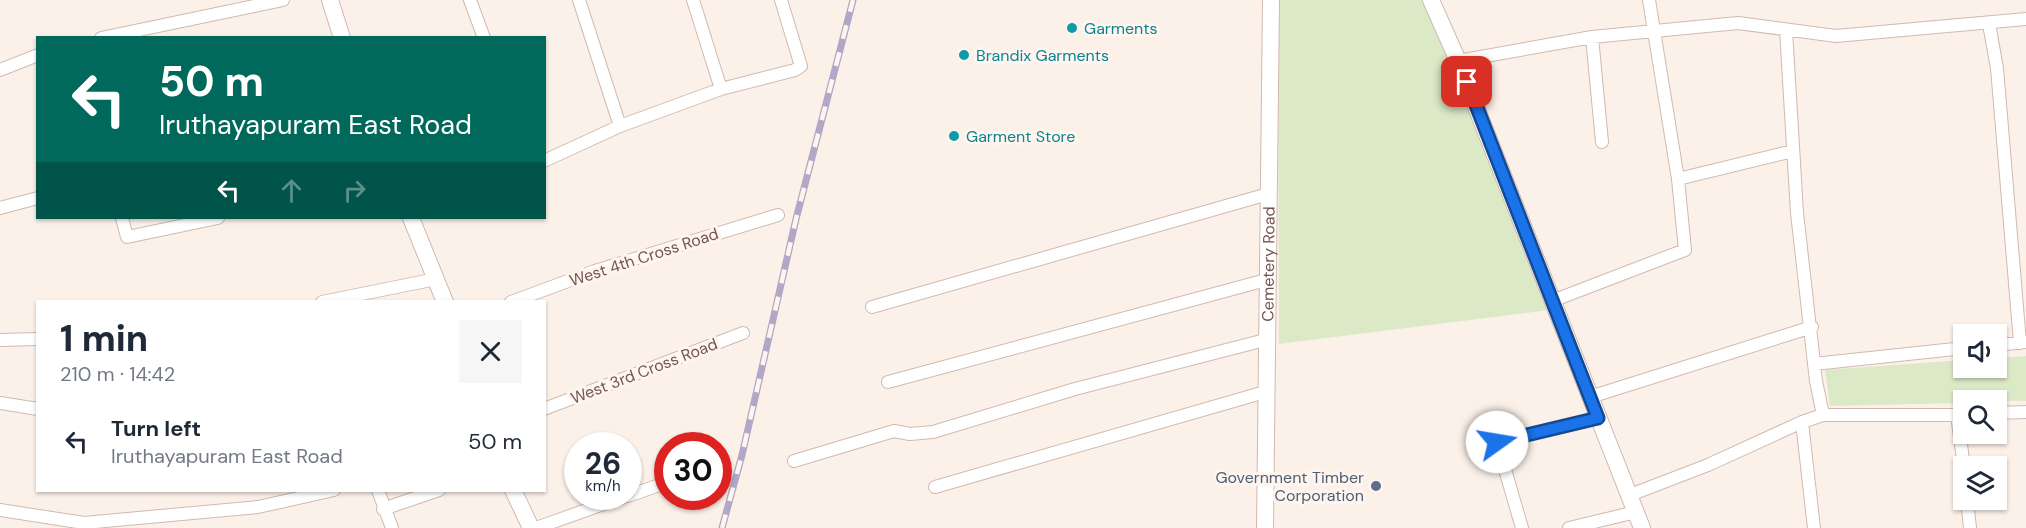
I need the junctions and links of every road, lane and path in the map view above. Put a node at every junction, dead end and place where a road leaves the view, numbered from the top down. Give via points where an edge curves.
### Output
1 (283, 0) edge
2 (330, 0) edge
3 (470, 0) edge
4 (579, 0) edge
5 (693, 0) edge
6 (781, 0) edge
7 (1271, 0) edge
8 (1431, 0) edge
9 (1649, 0) edge
10 (2026, 19) edge
11 (1989, 24) junction
12 (1786, 30) junction
13 (1655, 32) junction
14 (111, 36) edge
15 (341, 36) edge
16 (483, 36) edge
17 (1592, 37) junction
18 (36, 56) edge
19 (1458, 61) junction
20 (0, 70) edge
21 (721, 89) junction
22 (620, 126) junction
23 (1602, 142) dead end
24 (1793, 151) junction
25 (546, 160) edge
26 (1678, 179) junction
27 (1268, 194) junction
28 (36, 199) edge
29 (0, 208) edge
30 (778, 215) dead end
31 (122, 219) edge
32 (213, 219) edge
33 (411, 219) edge
34 (436, 279) junction
35 (1266, 280) junction
36 (332, 300) edge
37 (444, 300) edge
38 (516, 300) edge
39 (1552, 301) junction
40 (872, 307) dead end
41 (1812, 327) junction
42 (743, 333) dead end
43 (36, 339) edge
44 (0, 340) edge
45 (1266, 340) junction
46 (2023, 343) edge
47 (2007, 344) edge
48 (1953, 349) edge
49 (1814, 364) junction
50 (888, 382) dead end
51 (1265, 392) junction
52 (1590, 397) junction
53 (0, 403) edge
54 (546, 408) edge
55 (36, 409) edge
56 (2026, 412) edge
57 (2007, 413) edge
58 (1823, 415) junction
59 (1953, 415) edge
60 (1598, 418) junction
61 (1802, 422) junction
62 (794, 460) dead end
63 (935, 487) dead end
64 (325, 492) edge
65 (379, 492) edge
66 (433, 492) edge
67 (514, 492) edge
68 (1630, 495) junction
69 (384, 509) junction
70 (0, 510) edge
71 (588, 510) edge
72 (1968, 510) edge
73 (1636, 512) junction
74 (68, 524) edge
75 (392, 528) edge
76 (531, 528) edge
77 (537, 528) edge
78 (1265, 528) edge
79 (1522, 528) edge
80 (1569, 528) edge
81 (1642, 528) edge
82 (1814, 528) edge
83 (1970, 528) edge

1 - 14 street
2 - 15 main road
3 - 16 street
4 - 22 street
5 - 21 street
6 - 21 street via 801,66
7 - 27 main road, Cemetery Road
8 - 19 main road
9 - 13 street
10 - 11 street
11 - 12 street via 1836,36
11 - 46 street via 1998,68
12 - 13 street via 1738,23
12 - 24 street
13 - 17 street
13 - 26 street
17 - 19 street
17 - 23 street
18 - 20 street
19 - 39 main road
21 - 22 street
22 - 25 street
24 - 26 street
24 - 41 street
26 - 39 street via 1685,250
27 - 35 main road, Cemetery Road
27 - 40 street
28 - 29 street
30 - 38 street, West 4th Cross Road via 595,271
31 - 32 street via 127,237
33 - 34 main road
34 - 36 street
34 - 37 main road
35 - 45 main road, Cemetery Road
35 - 50 street
39 - 52 main road
41 - 49 street
41 - 52 street
42 - 54 street, West 3rd Cross Road
43 - 44 street
45 - 51 main road, Cemetery Road
45 - 62 street via 1075,389 933,432 894,431
46 - 47 street
48 - 49 street
49 - 58 street
51 - 63 street
51 - 78 main road, Cemetery Road
52 - 60 main road
53 - 55 street
56 - 57 street
58 - 59 street
58 - 61 street
60 - 68 main road
60 - 79 street via 1497,442
61 - 68 street
61 - 82 street
64 - 74 street via 258,507
65 - 69 street
66 - 69 street
67 - 76 main road
68 - 73 main road
69 - 75 street
70 - 74 street
71 - 77 street
72 - 83 street
73 - 80 street
73 - 81 main road

